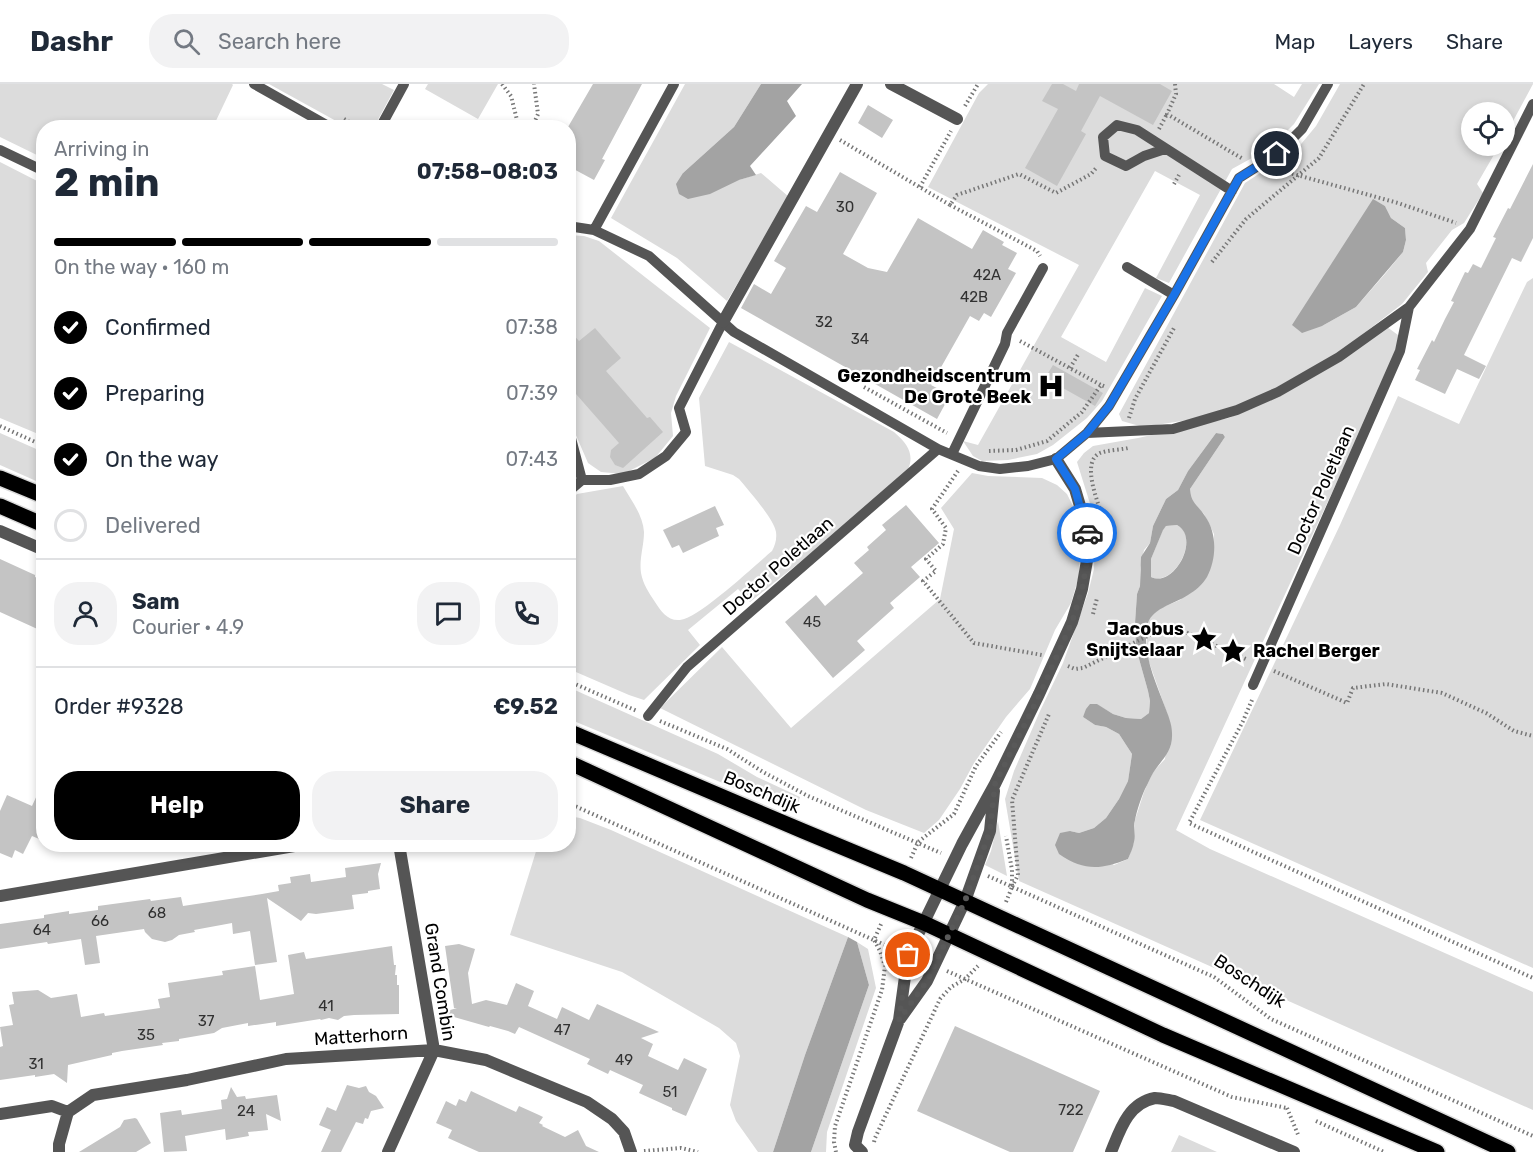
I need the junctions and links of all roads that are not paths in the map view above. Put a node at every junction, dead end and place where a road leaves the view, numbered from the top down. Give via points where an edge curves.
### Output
1 (254, 84) edge
2 (404, 84) edge
3 (674, 84) edge
4 (857, 84) edge
5 (891, 84) edge
6 (1328, 84) edge
7 (1533, 104) edge
8 (957, 119) road end
9 (318, 120) edge
10 (384, 120) edge
11 (1165, 149) junction
12 (0, 150) edge
13 (36, 167) edge
14 (1232, 191) junction
15 (576, 227) edge
16 (594, 230) junction
17 (1127, 267) dead end
18 (1043, 268) road end
19 (1174, 295) junction
20 (1409, 307) junction
21 (723, 322) junction
22 (1087, 433) junction
23 (938, 449) junction
24 (952, 454) junction
25 (576, 457) edge
26 (1056, 459) junction
27 (0, 478) edge
28 (582, 480) junction
29 (576, 485) edge
30 (36, 493) edge
31 (0, 506) edge
32 (36, 522) edge
33 (0, 531) edge
34 (36, 547) edge
35 (1253, 685) road end
36 (648, 716) road end
37 (576, 733) edge
38 (576, 766) edge
39 (995, 784) junction
40 (259, 852) edge
41 (400, 852) edge
42 (940, 889) junction
43 (0, 896) edge
44 (965, 901) junction
45 (924, 922) junction
46 (950, 935) junction
47 (899, 1020) junction
48 (434, 1050) junction
49 (68, 1112) junction
50 (0, 1114) edge
51 (1297, 1147) edge
52 (856, 1150) edge
53 (59, 1152) edge
54 (388, 1152) edge
55 (631, 1152) edge
56 (1110, 1152) edge
57 (1437, 1152) edge
58 (1508, 1152) edge

1 - 9 lane
2 - 10 lane
3 - 16 lane
4 - 21 street
5 - 8 street
6 - 14 lane via 1302,129 1277,154 1239,178
7 - 20 lane, Doctor Poletlaan via 1470,229
11 - 11 lane via 1137,130 1117,125 1103,136 1105,156 1126,166
11 - 14 lane
12 - 13 lane
14 - 19 lane
15 - 16 lane
16 - 21 lane via 649,256
17 - 19 lane
18 - 24 lane via 1007,333
19 - 22 lane via 1118,392
20 - 22 lane, Doctor Poletlaan via 1339,357 1237,410 1173,429
20 - 35 lane, Doctor Poletlaan via 1400,351
21 - 23 lane via 734,332
21 - 28 lane via 679,408 686,432 666,456 639,474
22 - 26 lane
23 - 24 lane
23 - 36 lane, Doctor Poletlaan via 687,667
24 - 26 lane via 1000,470
25 - 28 lane
26 - 39 street via 1075,489 1086,526 1089,549 1082,590 1055,660
27 - 30 main road
28 - 29 lane
31 - 32 main road
33 - 34 street
37 - 42 main road, Boschdijk
38 - 45 main road via 867,900
39 - 42 street
39 - 44 street via 990,831
40 - 43 street
41 - 48 street, Grand Combin
42 - 44 main road, Boschdijk
42 - 45 street
44 - 46 street
44 - 58 main road, Boschdijk
45 - 46 main road
45 - 47 street via 908,955
46 - 47 street via 927,981
46 - 57 main road via 1163,1035
47 - 52 street via 858,1132
48 - 49 street, Matterhorn via 286,1059 93,1095
48 - 54 street, Grand Combin
48 - 55 street, Matterhorn via 486,1060 587,1102 624,1132
49 - 50 street via 52,1106
49 - 53 street
51 - 56 street via 1174,1101 1156,1098 1138,1104 1124,1121

